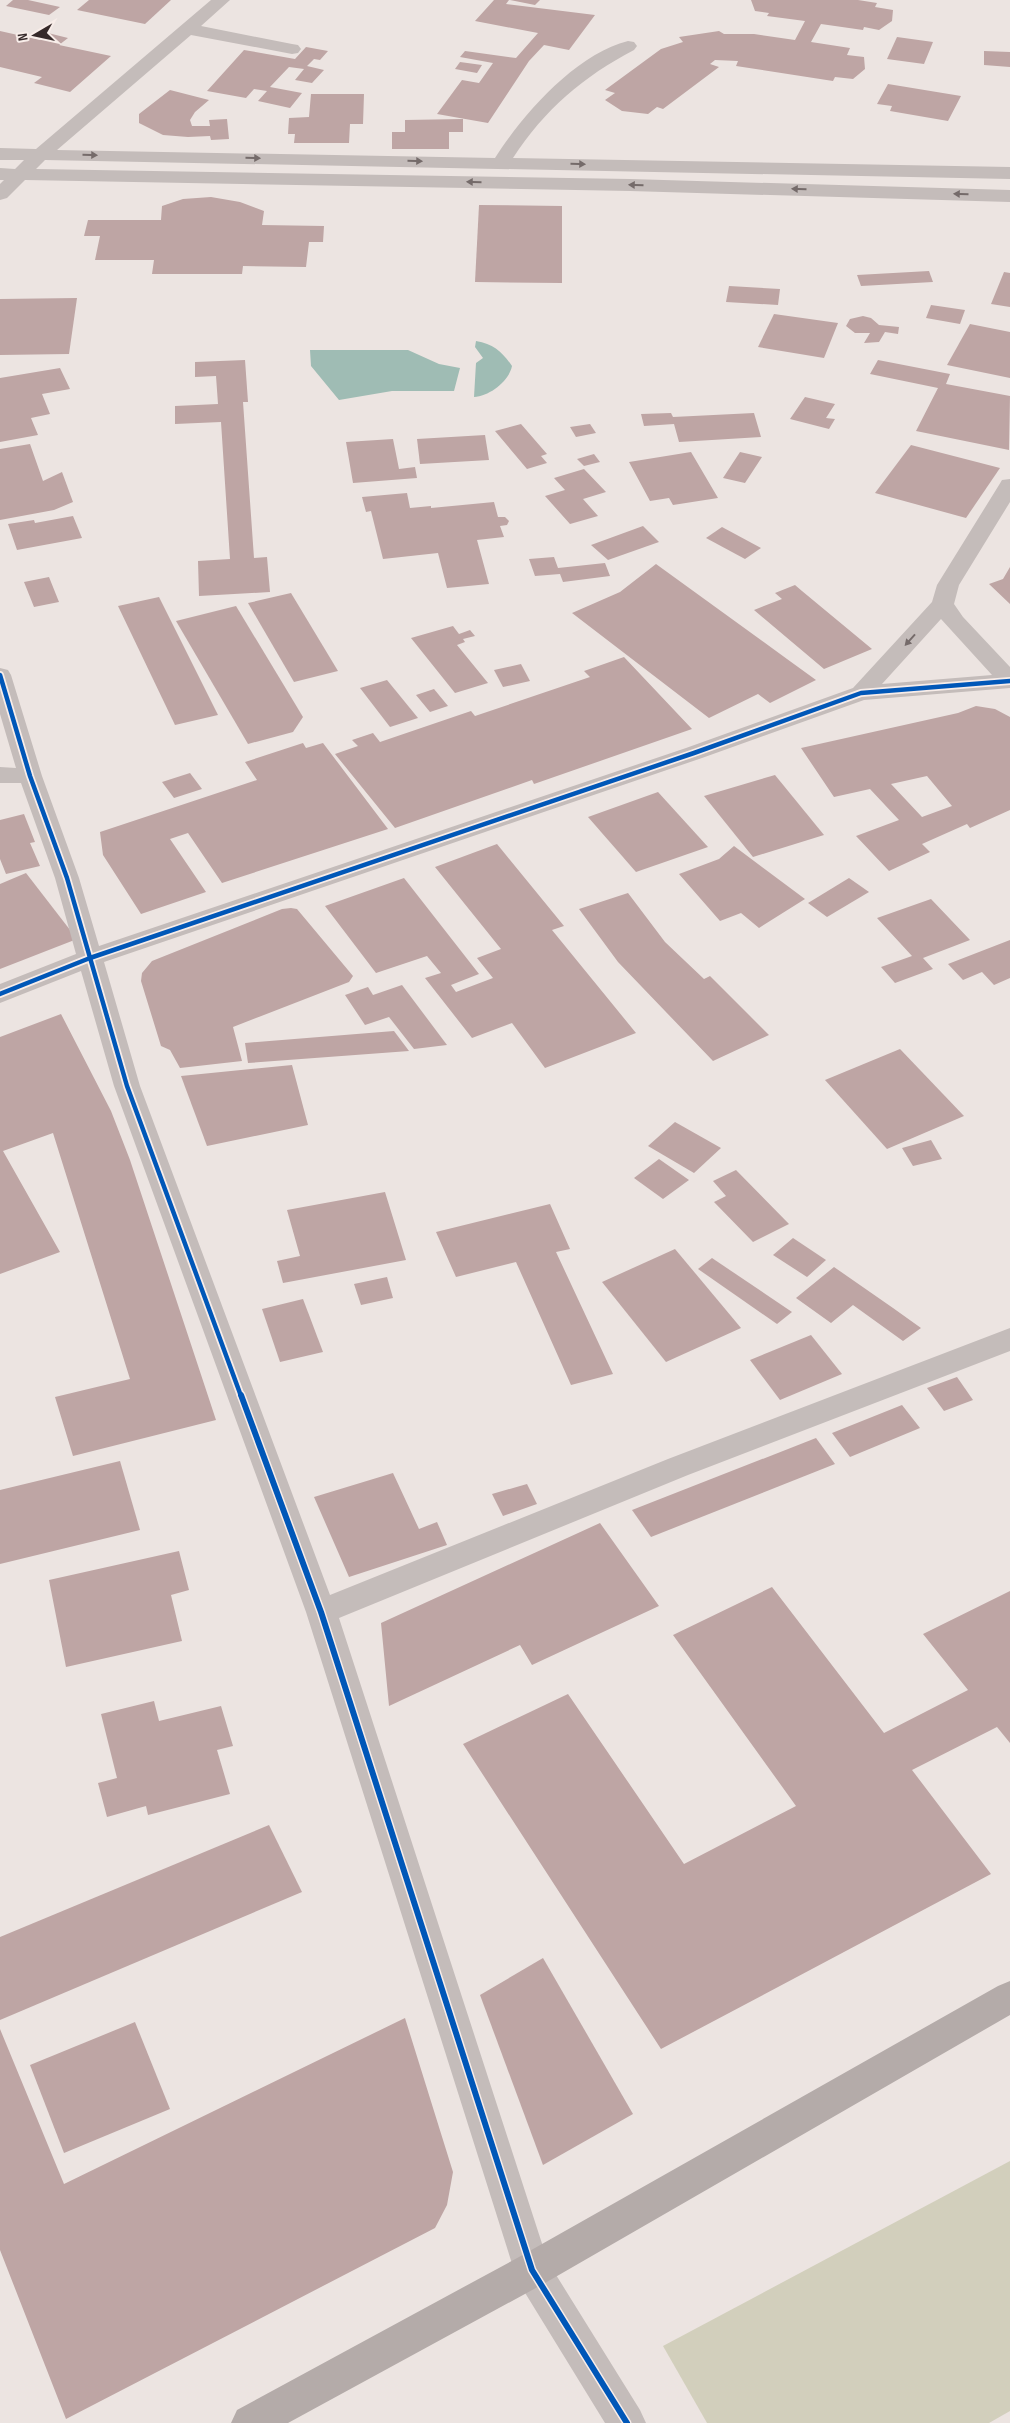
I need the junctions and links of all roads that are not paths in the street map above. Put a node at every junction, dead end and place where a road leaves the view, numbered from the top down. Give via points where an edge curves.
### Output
1 (221, 0) edge
2 (187, 29) junction
3 (628, 46) dead end
4 (292, 49) dead end
5 (0, 154) edge
6 (41, 154) junction
7 (500, 163) junction
8 (1010, 172) edge
9 (0, 174) edge
10 (21, 174) junction
11 (0, 194) edge
12 (1010, 196) edge
13 (1010, 485) edge
14 (942, 604) junction
15 (0, 674) edge
16 (1010, 681) edge
17 (862, 693) junction
18 (0, 775) edge
19 (30, 776) junction
20 (90, 958) junction
21 (0, 994) edge
22 (1010, 1339) edge
23 (321, 1612) junction
24 (1010, 1997) edge
25 (532, 2270) junction
26 (250, 2423) edge
27 (627, 2423) edge

1 - 2 street
2 - 4 street
2 - 6 street
3 - 7 street via 586,69 546,104 514,140
5 - 6 street
6 -> 7 street
6 - 10 street
7 -> 8 street
9 - 10 street
10 - 11 street
12 -> 10 street via 630,184
13 - 14 street via 948,586
14 - 16 street
14 -> 17 street
15 - 19 street
16 - 17 street
17 - 20 street
18 - 19 street
19 - 20 street via 67,878
20 - 21 street
20 - 23 street via 126,1086
22 - 23 street via 678,1467
23 - 25 street
24 - 25 main road
25 - 26 main road
25 - 27 street

